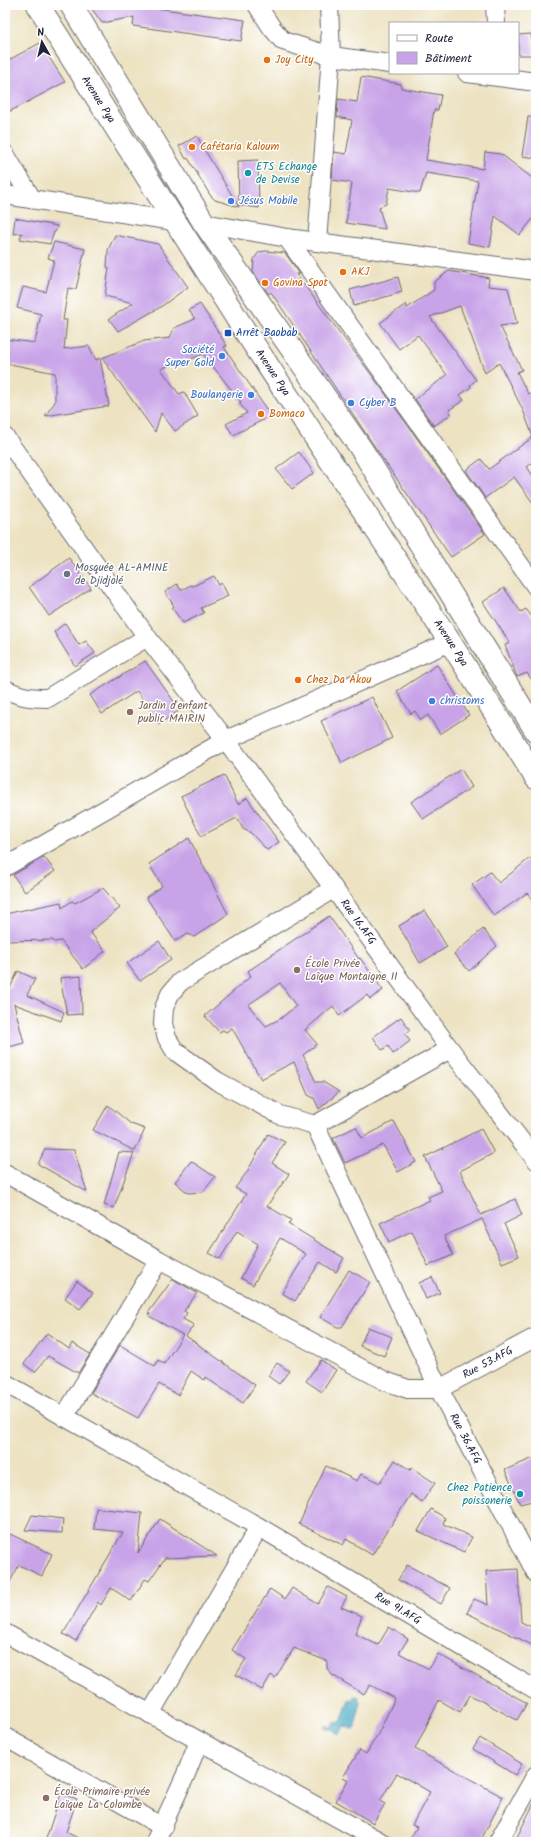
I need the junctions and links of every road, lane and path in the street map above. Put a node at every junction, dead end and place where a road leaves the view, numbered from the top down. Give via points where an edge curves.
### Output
1 (38, 5) edge
2 (71, 5) edge
3 (257, 5) edge
4 (329, 5) edge
5 (495, 5) edge
6 (496, 22) edge
7 (331, 56) junction
8 (389, 64) edge
9 (482, 74) edge
10 (498, 75) edge
11 (536, 82) edge
12 (5, 154) edge
13 (5, 195) edge
14 (32, 198) junction
15 (174, 221) junction
16 (204, 222) junction
17 (287, 238) junction
18 (317, 242) junction
19 (536, 271) edge
20 (5, 437) edge
21 (536, 587) edge
22 (147, 637) junction
23 (450, 642) junction
24 (5, 675) edge
25 (12, 692) edge
26 (536, 731) edge
27 (226, 740) junction
28 (536, 778) edge
29 (5, 866) edge
30 (333, 889) junction
31 (450, 1049) junction
32 (315, 1125) junction
33 (536, 1160) edge
34 (5, 1173) edge
35 (159, 1260) junction
36 (536, 1337) edge
37 (5, 1383) edge
38 (439, 1389) junction
39 (64, 1417) junction
40 (259, 1527) junction
41 (536, 1573) edge
42 (5, 1633) edge
43 (536, 1690) edge
44 (150, 1714) junction
45 (5, 1737) edge
46 (199, 1741) junction
47 (536, 1775) edge
48 (159, 1834) edge
49 (381, 1842) edge
50 (498, 1842) edge

1 - 15 main road, Avenue Pya
2 - 16 main road
3 - 7 street via 283,41
4 - 7 street
5 - 6 street
7 - 8 street
7 - 18 street
9 - 10 street
10 - 11 street
12 - 14 street
13 - 14 street
14 - 15 street
15 - 16 main road
15 - 23 main road, Avenue Pya
16 - 17 street
16 - 26 main road via 362,450
17 - 18 street
17 - 21 street
18 - 19 street
20 - 22 street, Rue 16.AFG
22 - 25 street via 48,698 33,698
22 - 27 street, Rue 16.AFG
23 - 27 street
23 - 28 main road, Avenue Pya
24 - 25 street
27 - 29 street
27 - 30 street, Rue 16.AFG
30 - 31 street, Rue 16.AFG
30 - 32 street via 180,982 170,994 164,1008 163,1024 167,1038 175,1051 217,1081 280,1115
31 - 32 street
31 - 33 street, Rue 16.AFG
32 - 38 street, Rue 36.AFG
34 - 35 street
35 - 38 street via 385,1381 408,1388
35 - 39 street
36 - 38 street, Rue 53.AFG
37 - 39 street, Rue 91.AFG
38 - 41 street, Rue 36.AFG
39 - 40 street, Rue 91.AFG
40 - 43 street, Rue 91.AFG
40 - 44 street
42 - 44 street
44 - 46 street
45 - 48 street
46 - 48 street
46 - 49 street
47 - 50 street

